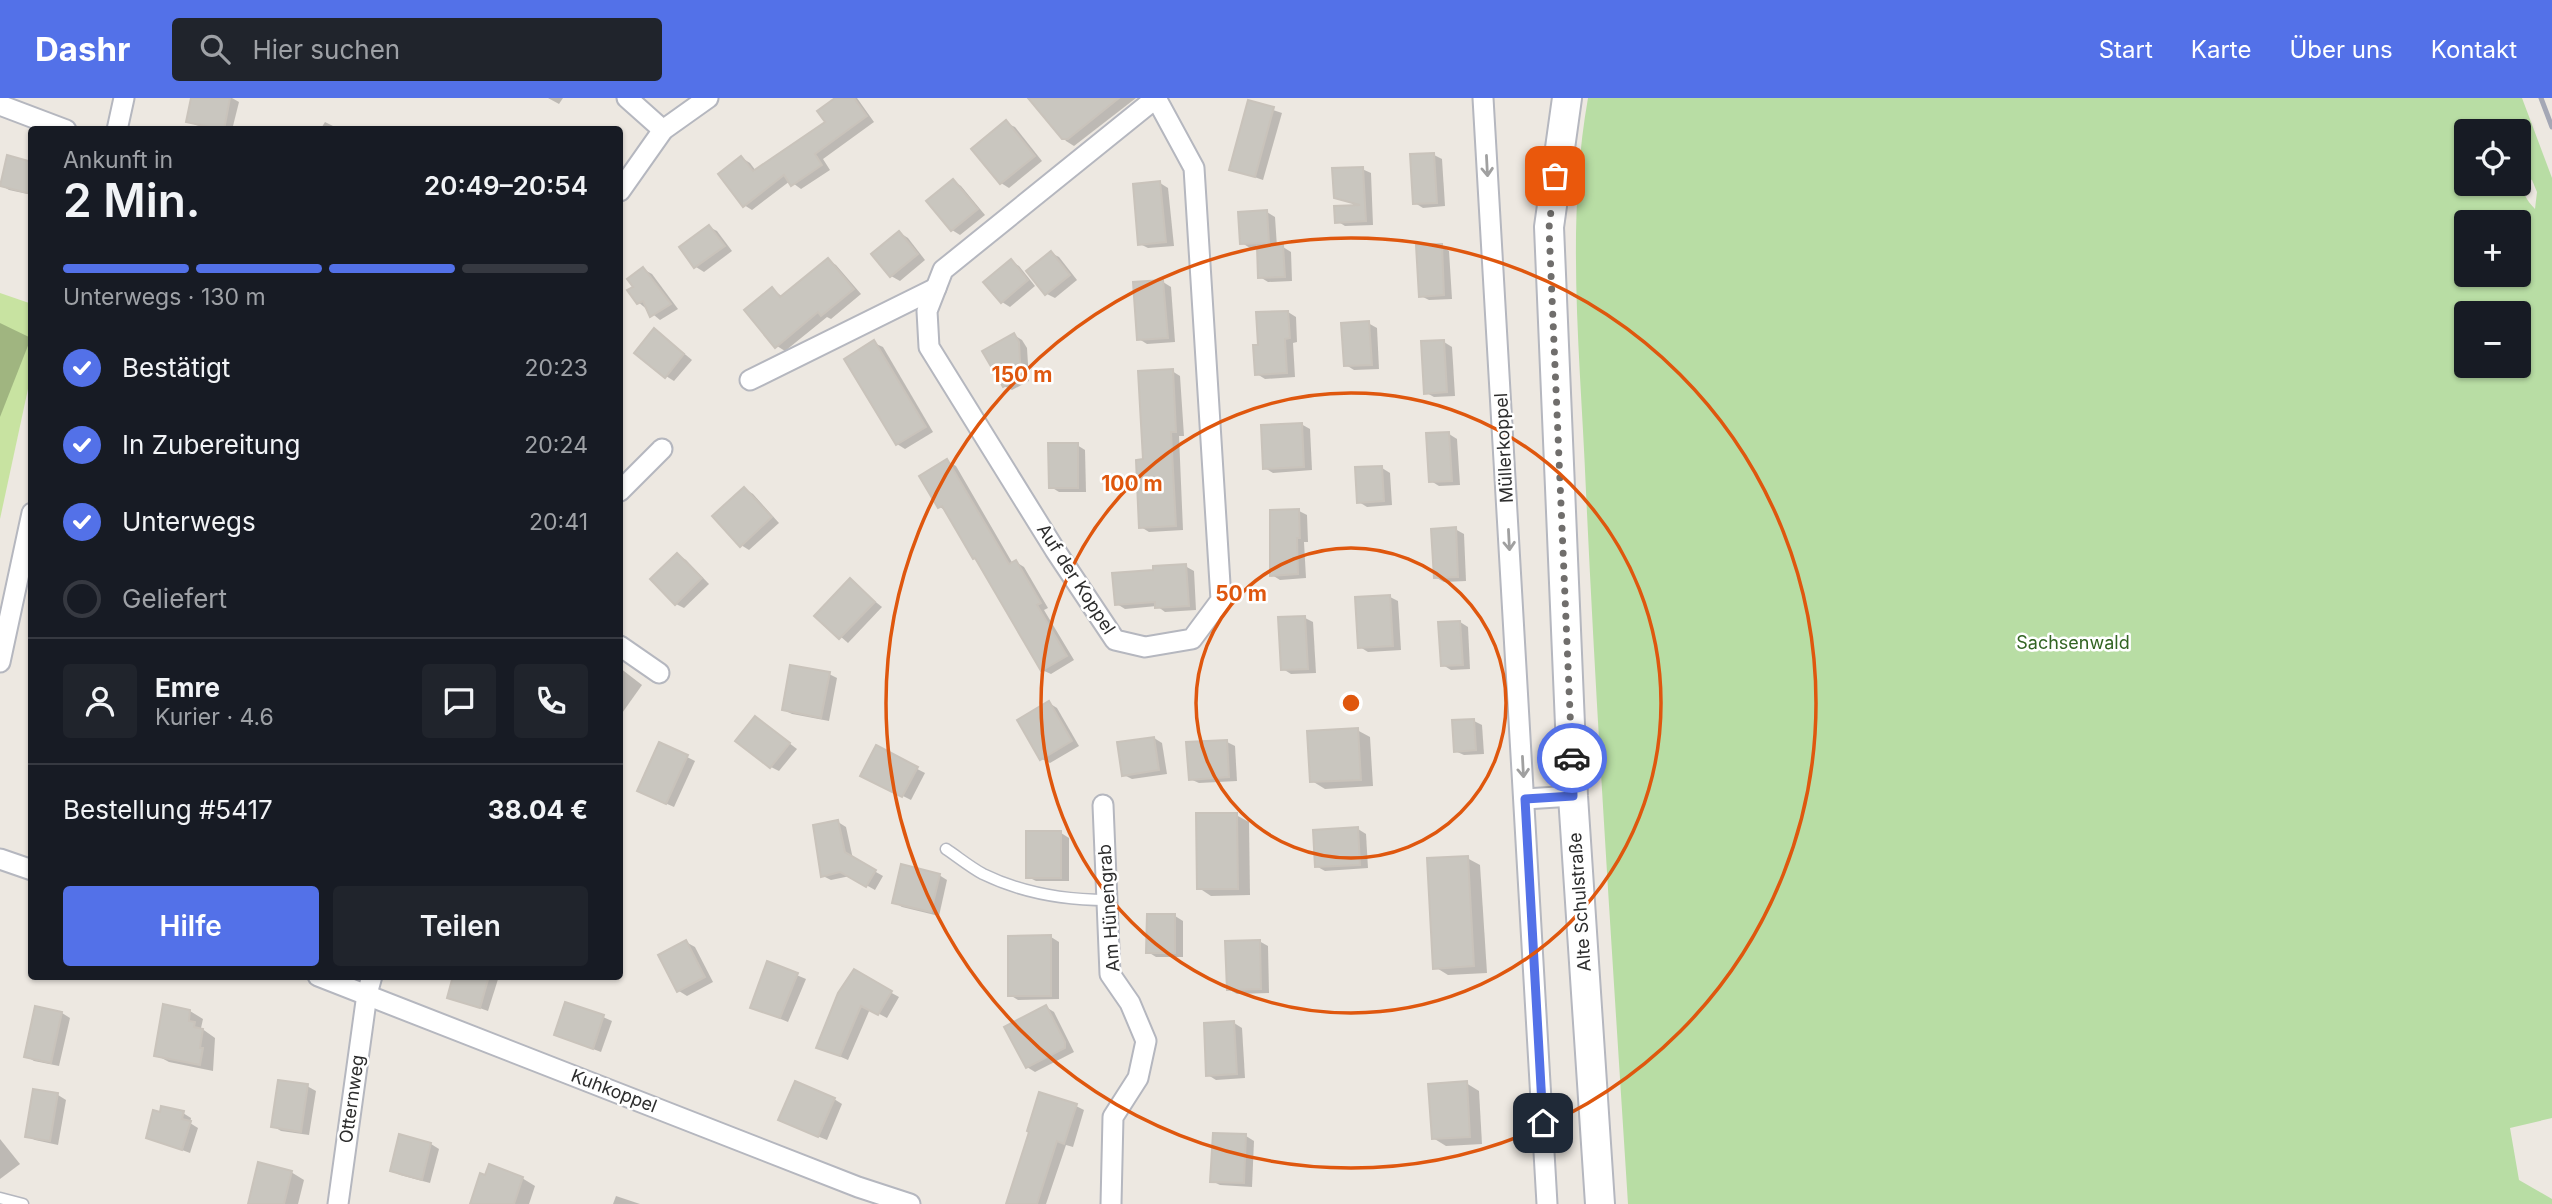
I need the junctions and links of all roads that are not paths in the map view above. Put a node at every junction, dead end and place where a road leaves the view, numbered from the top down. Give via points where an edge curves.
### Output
1 (124, 98) edge
2 (628, 98) edge
3 (708, 98) edge
4 (1156, 98) edge
5 (1483, 98) edge
6 (1567, 98) edge
7 (0, 105) edge
8 (55, 126) edge
9 (118, 126) edge
10 (663, 130) junction
11 (623, 187) edge
12 (936, 288) junction
13 (750, 380) dead end
14 (662, 449) dead end
15 (623, 488) edge
16 (28, 532) edge
17 (623, 648) edge
18 (0, 662) edge
19 (659, 673) dead end
20 (1573, 796) junction
21 (1525, 799) junction
22 (1103, 806) dead end
23 (946, 849) dead end
24 (0, 859) edge
25 (28, 869) edge
26 (1107, 900) junction
27 (339, 980) edge
28 (370, 986) edge
29 (857, 1196) edge
30 (0, 1198) edge
31 (23, 1204) edge
32 (338, 1204) edge
33 (910, 1204) edge
34 (1111, 1204) edge
35 (1547, 1204) edge
36 (1600, 1204) edge

1 - 9 street
2 - 10 street
3 - 10 street
4 - 12 street, Auf der Koppel via 943,270
4 - 12 street, Auf der Koppel via 1194,169 1222,600 1192,639 1145,647 1115,640 929,347 927,311
5 -> 21 street, Müllerkoppel
6 - 20 main road, Alte Schulstraße via 1549,228
7 - 8 street
10 - 11 street
12 - 13 street
14 - 15 street
16 - 18 street
17 - 19 street
20 - 21 street
20 - 36 main road, Alte Schulstraße
21 - 35 street, Müllerkoppel
22 - 26 street, Am Hünengrab
23 - 26 lane via 982,873 1040,894
24 - 25 street
26 - 34 street, Am Hünengrab via 1110,974 1130,1003 1146,1041 1138,1078 1113,1117
27 - 28 street, Kuhkoppel
28 - 29 street, Kuhkoppel
28 - 32 street, Otternweg
29 - 33 street, Kuhkoppel
30 - 31 lane

